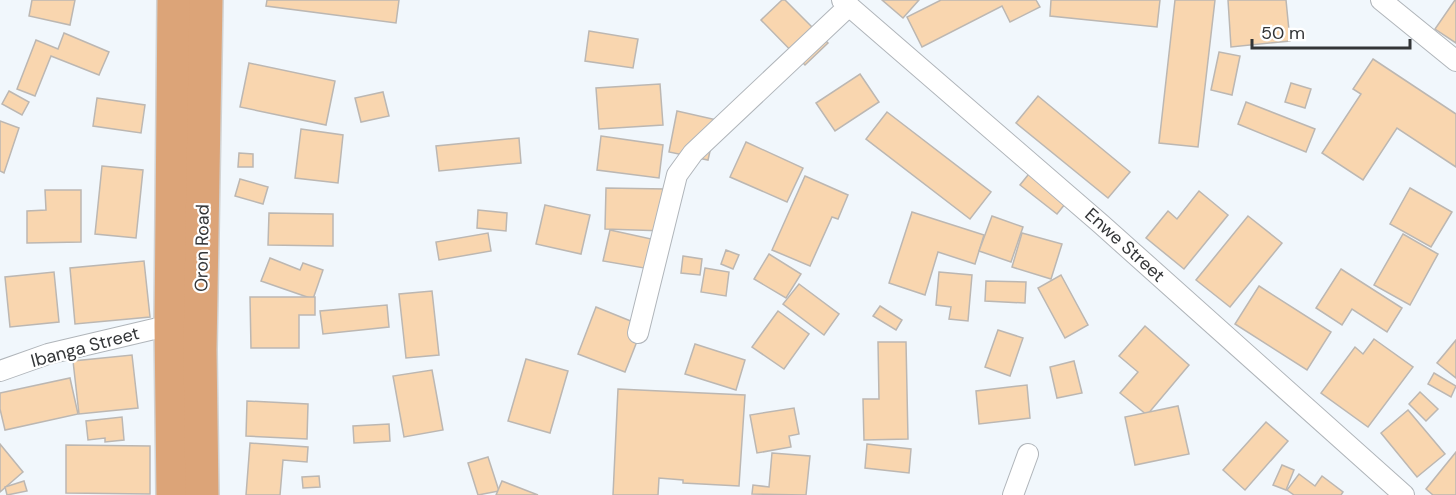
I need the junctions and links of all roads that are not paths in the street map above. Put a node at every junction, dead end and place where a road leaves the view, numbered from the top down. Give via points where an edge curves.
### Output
1 (174, 0) edge
2 (206, 0) edge
3 (1381, 0) edge
4 (845, 3) edge
5 (1456, 61) edge
6 (171, 325) junction
7 (638, 333) dead end
8 (0, 371) edge
9 (1028, 454) dead end
10 (173, 495) edge
11 (202, 495) edge
12 (1013, 495) edge
13 (1404, 495) edge

1 - 6 highway, Oron Road
2 - 11 highway, Oron Road via 200,350
3 - 5 street
4 - 7 street via 693,153 676,175
4 - 13 street, Enwe Street via 1101,224
6 - 8 street, Ibanga Street via 48,354
6 - 10 highway, Oron Road
9 - 12 street

